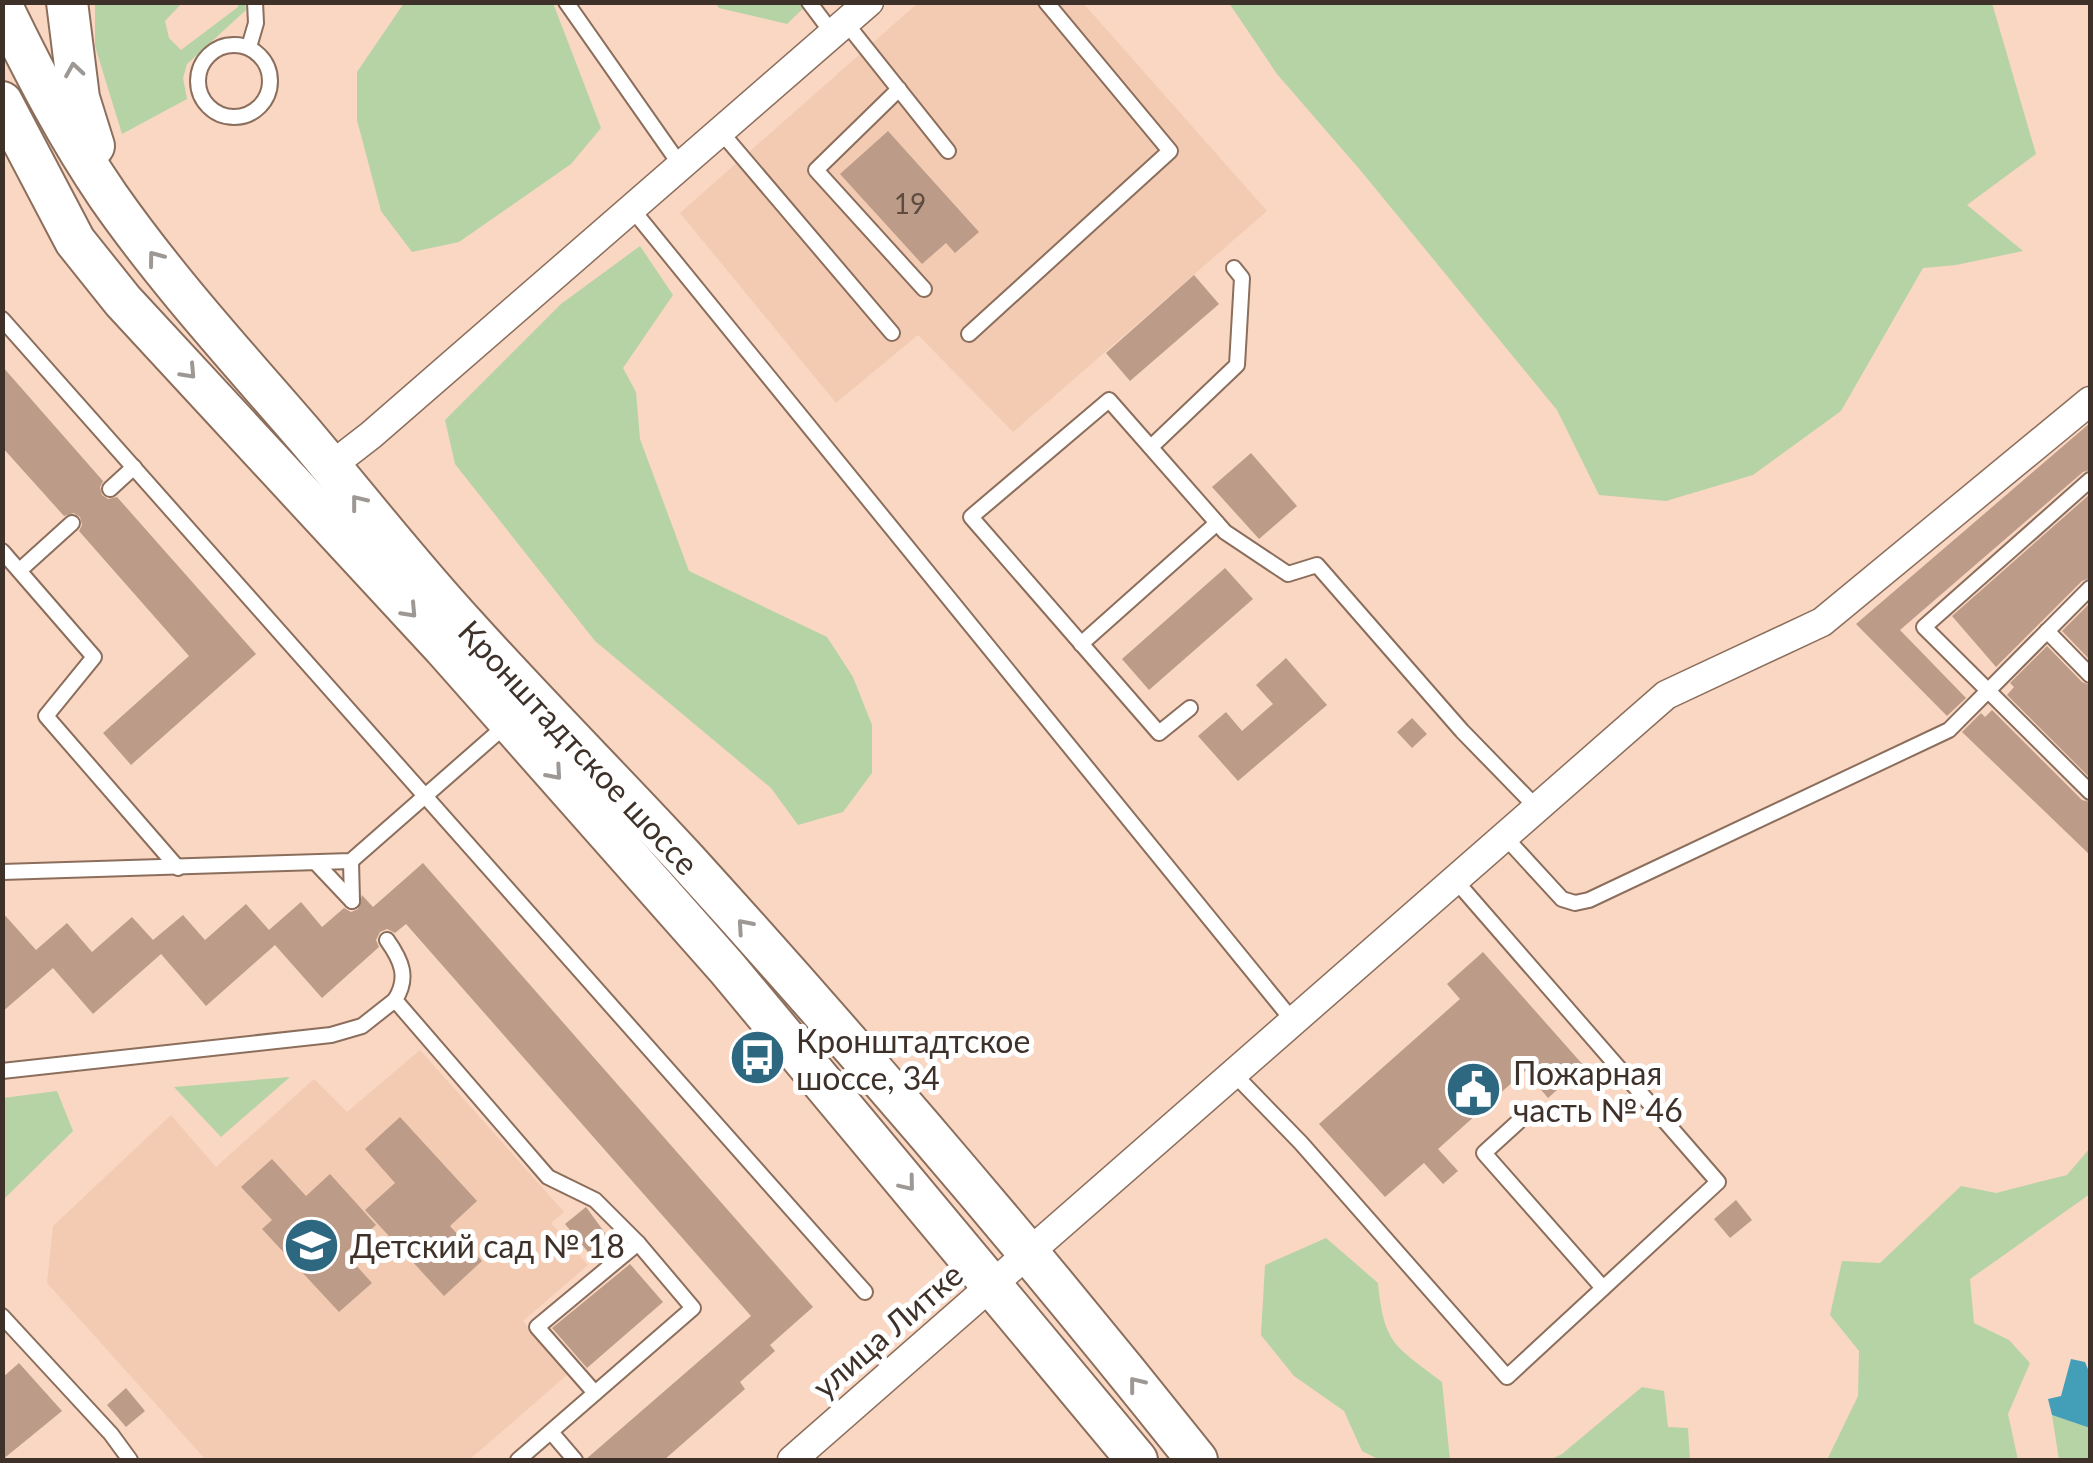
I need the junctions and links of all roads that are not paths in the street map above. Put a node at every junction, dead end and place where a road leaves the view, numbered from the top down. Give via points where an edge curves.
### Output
1 (67, 2) edge
2 (255, 2) edge
3 (566, 2) edge
4 (809, 2) edge
5 (870, 2) edge
6 (1046, 2) edge
7 (2, 6) edge
8 (839, 28) junction
9 (249, 46) junction
10 (898, 89) junction
11 (2, 102) edge
12 (721, 132) junction
13 (2, 136) edge
14 (948, 152) dead end
15 (681, 166) junction
16 (110, 198) junction
17 (632, 208) junction
18 (76, 241) junction
19 (1234, 268) dead end
20 (924, 289) dead end
21 (2, 320) edge
22 (892, 334) dead end
23 (969, 334) dead end
24 (2090, 401) edge
25 (1151, 448) junction
26 (331, 466) junction
27 (134, 468) junction
28 (2090, 480) edge
29 (110, 489) dead end
30 (1217, 522) junction
31 (72, 523) dead end
32 (2, 552) edge
33 (20, 570) junction
34 (2090, 588) edge
35 (2047, 631) junction
36 (1081, 644) junction
37 (2090, 675) edge
38 (1985, 691) junction
39 (1190, 708) dead end
40 (510, 722) junction
41 (2090, 792) edge
42 (426, 797) junction
43 (1538, 809) junction
44 (1506, 838) junction
45 (351, 861) junction
46 (317, 864) junction
47 (178, 868) junction
48 (2, 872) edge
49 (1456, 881) junction
50 (388, 940) dead end
51 (394, 1000) junction
52 (1293, 1021) junction
53 (2, 1071) edge
54 (1232, 1073) junction
55 (1518, 1122) dead end
56 (638, 1242) junction
57 (1029, 1252) junction
58 (990, 1285) junction
59 (1603, 1288) junction
60 (865, 1292) dead end
61 (2, 1316) edge
62 (595, 1393) junction
63 (550, 1432) junction
64 (130, 1460) edge
65 (518, 1460) edge
66 (575, 1460) edge
67 (792, 1460) edge
68 (1137, 1460) edge
69 (1197, 1460) edge

16 -> 1 main road via 79,98
2 - 9 lane
3 - 15 lane
4 - 8 lane
5 - 8 street
6 - 23 lane via 1170,151
7 - 16 main road, Кронштадтское шоссе via 47,99
8 - 10 lane
8 - 12 street
9 - 9 lane via 265,59 272,77 268,96 238,118 219,115 197,84 200,65 213,50
10 - 14 lane
10 - 20 lane via 816,170
11 - 18 main road, Кронштадтское шоссе
12 - 15 street
12 - 22 lane
13 - 18 main road
15 - 17 street
26 -> 16 main road, Кронштадтское шоссе
17 - 26 street
17 - 52 lane
18 -> 40 main road, Кронштадтское шоссе via 123,301
19 - 25 lane via 1242,278 1237,365
21 - 27 lane
24 - 43 street, улица Литке via 1822,622 1666,695
25 - 30 lane
25 - 36 lane via 1110,400 971,517
57 -> 26 main road, Кронштадтское шоссе via 686,861 455,614
27 - 29 lane
27 - 42 lane
28 - 38 lane via 1924,628
30 - 36 lane
30 - 43 lane via 1288,574 1317,565
31 - 33 lane
32 - 33 lane
33 - 47 lane via 94,656 46,716
34 - 35 lane
35 - 37 lane
35 - 38 lane
36 - 39 lane via 1160,733
38 - 41 lane
38 - 44 lane via 1948,730 1588,900 1562,899
40 - 42 lane
40 -> 58 main road, Кронштадтское шоссе via 784,1034
42 - 45 lane
42 - 60 lane
43 - 44 street, улица Литке
44 - 49 street, улица Литке
45 - 46 lane
45 - 46 lane via 352,901
46 - 47 lane
47 - 48 lane
49 - 52 street, улица Литке
49 - 59 lane via 1718,1182
50 - 51 lane via 404,968 403,988
51 - 53 lane via 362,1026 331,1036
51 - 56 lane via 548,1177 596,1200
52 - 54 street, улица Литке
54 - 57 street, улица Литке
54 - 59 lane via 1508,1377
55 - 59 lane via 1484,1154
56 - 62 lane via 693,1308
56 - 62 lane via 536,1327
57 - 58 street, улица Литке
69 -> 57 main road, Кронштадтское шоссе
58 - 67 street, улица Литке
58 - 68 main road, Кронштадтское шоссе
61 - 64 lane
62 - 63 lane
63 - 65 lane
63 - 66 lane

